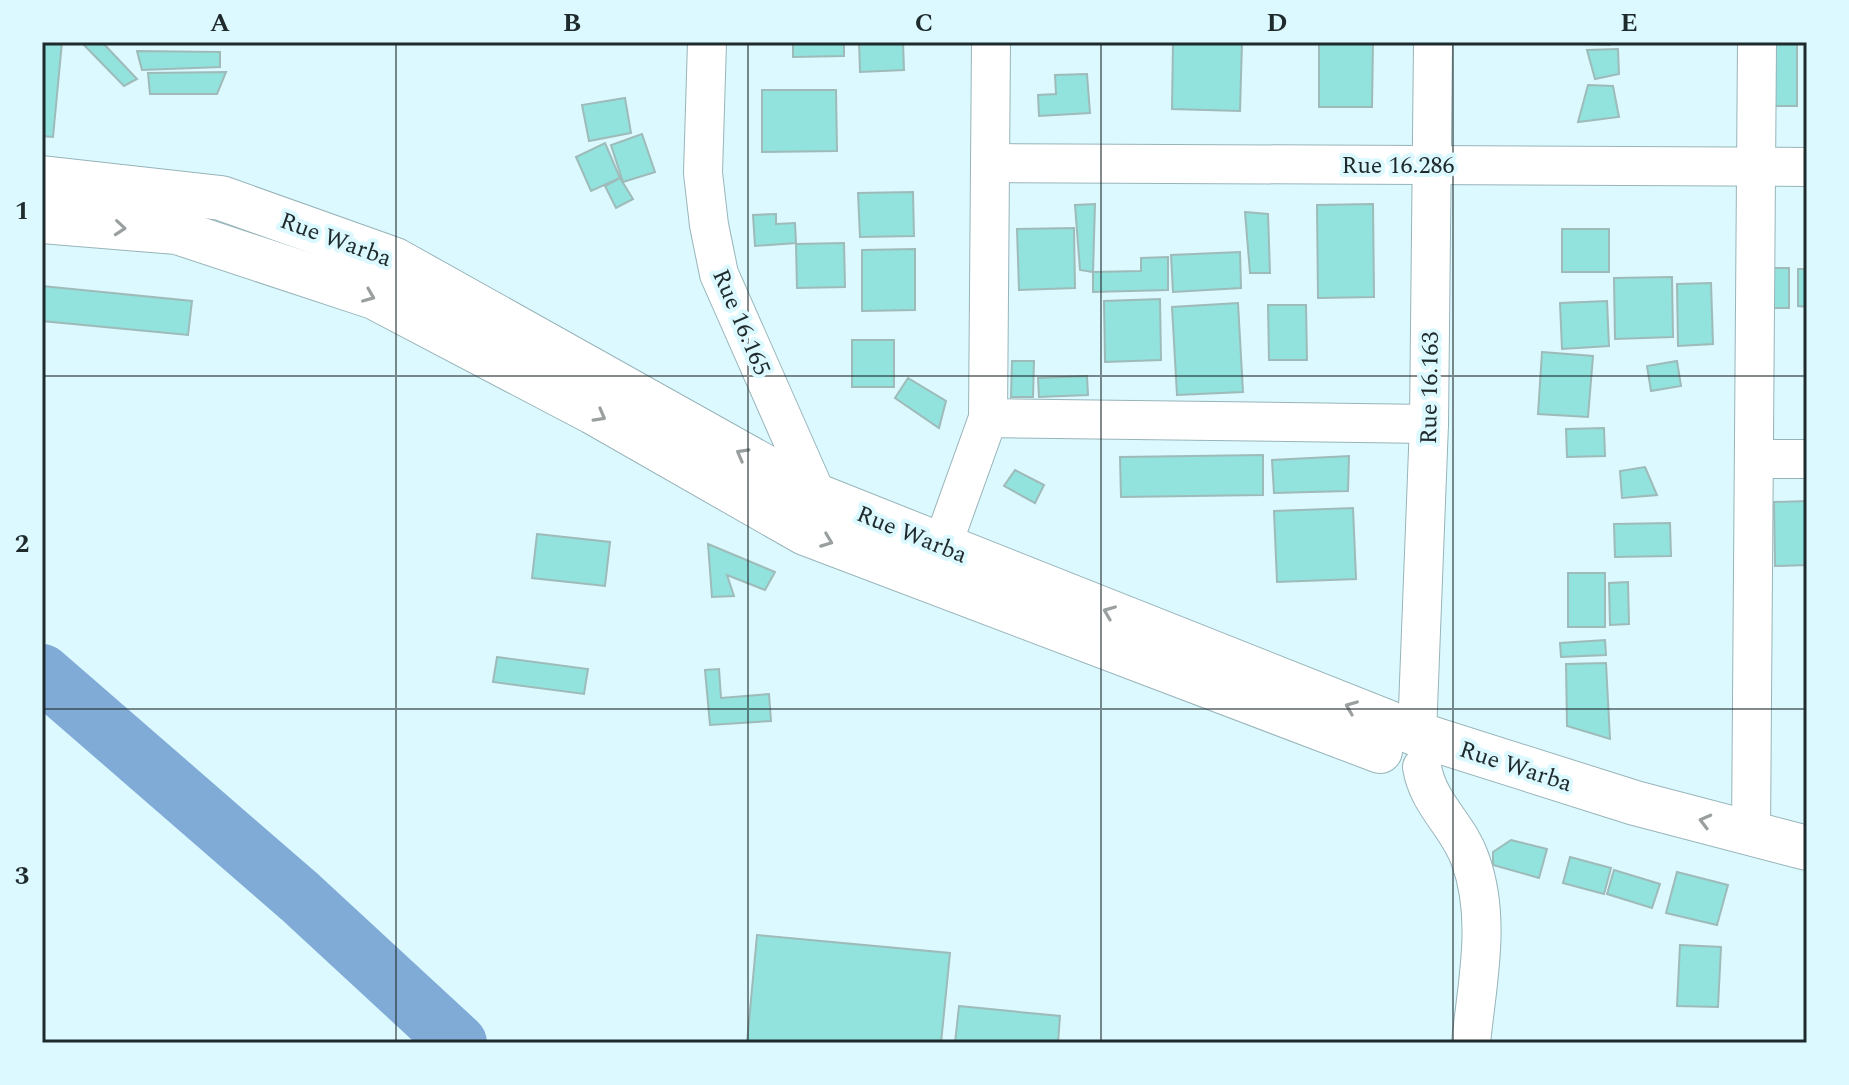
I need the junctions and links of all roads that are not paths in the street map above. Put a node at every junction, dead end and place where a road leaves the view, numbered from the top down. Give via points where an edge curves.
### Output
1 (707, 42) edge
2 (991, 42) edge
3 (1433, 42) edge
4 (1757, 42) edge
5 (990, 163) junction
6 (1432, 165) junction
7 (1756, 167) junction
8 (1807, 167) edge
9 (42, 178) edge
10 (42, 221) edge
11 (988, 418) junction
12 (1429, 424) junction
13 (1755, 459) junction
14 (1807, 459) edge
15 (817, 496) junction
16 (942, 546) junction
17 (1420, 750) junction
18 (1751, 834) junction
19 (1807, 848) edge
20 (1807, 880) edge
21 (1471, 1043) edge

1 - 15 street, Rue 16.165 via 703,173 719,274
2 - 5 street
3 - 6 street, Rue 16.163
4 - 7 street
5 - 6 street, Rue 16.286
5 - 11 street
6 - 7 street, Rue 16.286
6 - 12 street, Rue 16.163
7 - 8 street, Rue 16.286
7 - 13 street
15 -> 9 main road, Rue Warba via 395,260 221,198
10 -> 17 main road via 177,232 374,297 593,412 805,533
11 - 12 street
11 - 16 street
12 - 17 street, Rue 16.163
13 - 14 street
13 - 18 street
15 - 16 main road, Rue Warba
17 -> 16 main road, Rue Warba
18 -> 17 main road, Rue Warba
17 - 20 main road
17 - 21 street via 1425,786 1460,835 1480,894 1483,924
18 - 19 main road, Rue Warba

